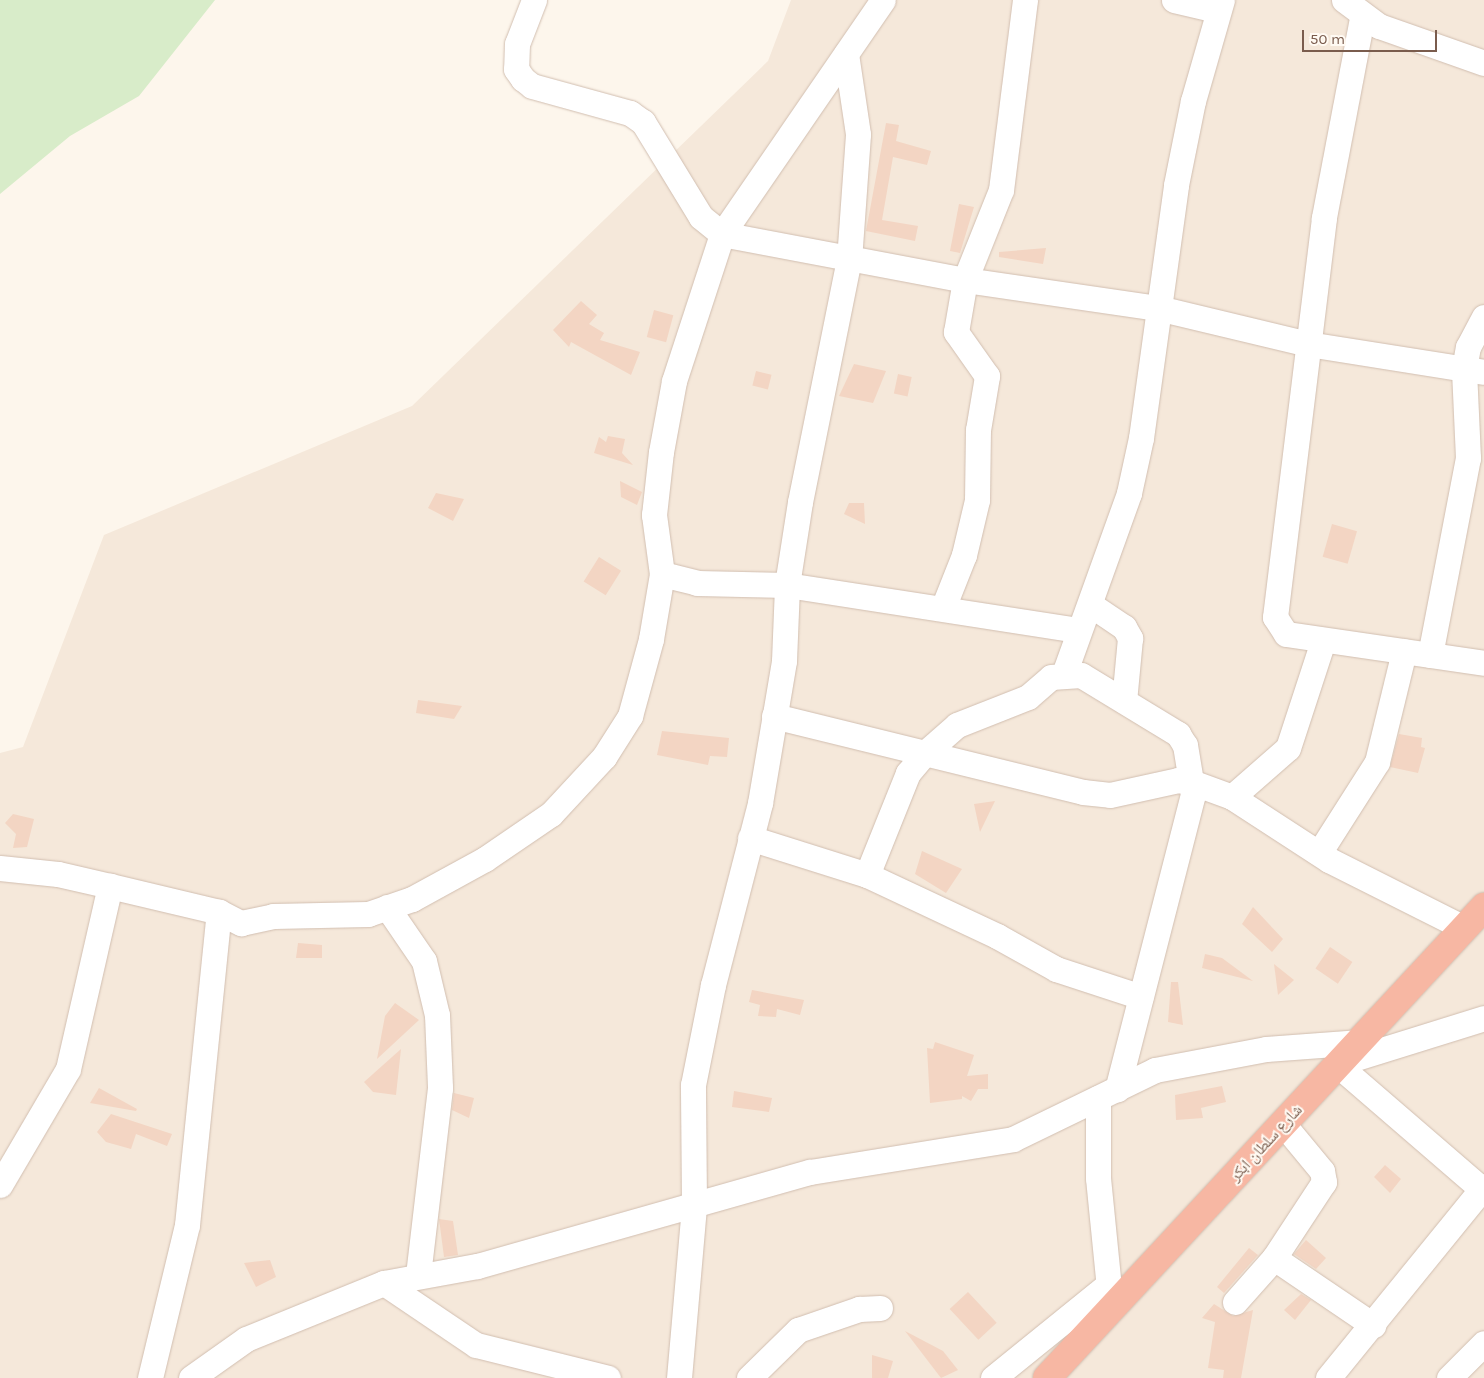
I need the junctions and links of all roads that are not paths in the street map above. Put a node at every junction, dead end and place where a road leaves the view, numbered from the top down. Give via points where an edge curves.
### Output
1 (534, 0) edge
2 (883, 0) edge
3 (1025, 0) edge
4 (1174, 0) edge
5 (1344, 0) edge
6 (1220, 5) edge
7 (1362, 18) junction
8 (846, 54) junction
9 (1484, 63) edge
10 (722, 234) junction
11 (849, 260) junction
12 (965, 280) junction
13 (1158, 308) junction
14 (1484, 317) edge
15 (1308, 344) junction
16 (1474, 370) edge
17 (662, 574) junction
18 (787, 586) junction
19 (1091, 605) junction
20 (943, 608) junction
21 (1079, 630) junction
22 (1323, 641) junction
23 (1404, 651) junction
24 (1430, 655) junction
25 (1484, 663) edge
26 (1064, 674) junction
27 (1124, 701) junction
28 (774, 716) junction
29 (924, 754) junction
30 (1194, 783) junction
31 (1232, 797) junction
32 (750, 838) junction
33 (1319, 853) junction
34 (0, 868) edge
35 (867, 874) junction
36 (110, 886) junction
37 (387, 907) junction
38 (1484, 907) edge
39 (219, 912) junction
40 (1464, 928) junction
41 (1141, 997) junction
42 (1484, 1018) edge
43 (1361, 1042) junction
44 (1341, 1064) junction
45 (1107, 1093) junction
46 (1284, 1125) junction
47 (0, 1185) edge
48 (1483, 1189) edge
49 (694, 1206) junction
50 (1274, 1258) junction
51 (418, 1274) junction
52 (384, 1283) junction
53 (1110, 1296) junction
54 (1236, 1302) dead end
55 (880, 1308) dead end
56 (1373, 1325) junction
57 (1484, 1343) edge
58 (150, 1378) edge
59 (190, 1378) edge
60 (608, 1378) edge
61 (679, 1378) edge
62 (749, 1378) edge
63 (993, 1378) edge
64 (1047, 1378) edge
65 (1328, 1378) edge
66 (1449, 1378) edge

1 - 10 street via 517,44 516,69 523,79 532,86 630,113 643,122 701,217
2 - 8 street
3 - 12 street via 1001,190
4 - 6 street
5 - 7 street
6 - 13 street via 1176,185
7 - 9 street
7 - 15 street via 1348,74
8 - 10 street
8 - 11 street via 858,134
10 - 11 street
10 - 17 street via 674,381 663,443 654,514
11 - 12 street
11 - 18 street via 818,400
12 - 13 street
12 - 20 street via 956,332 987,376 978,430 976,500 964,556
13 - 15 street
13 - 19 street via 1129,493
14 - 16 street via 1468,347
15 - 16 street
15 - 22 street via 1276,617 1286,634
16 - 24 street via 1468,458
17 - 18 street via 696,583
17 - 37 street via 651,639 630,716 604,757 551,814 485,859 412,899
18 - 20 street
18 - 28 street via 784,661
19 - 21 street
19 - 27 street via 1124,628 1130,638
20 - 21 street
21 - 26 street
22 - 23 street
22 - 31 street via 1288,748
23 - 24 street
23 - 33 street via 1377,762
24 - 25 street
26 - 27 street via 1081,675
26 - 29 street via 1051,677 1028,697 957,725
27 - 30 street via 1178,734
28 - 29 street
28 - 32 street
29 - 30 street via 1083,792 1110,795 1178,780
29 - 35 street via 908,773
30 - 31 street
30 - 41 street
31 - 33 street
32 - 35 street
32 - 49 street via 693,1084
33 - 40 street
34 - 36 street via 58,874
35 - 41 street via 997,936 1056,969
36 - 39 street
36 - 47 street via 68,1069
37 - 39 street via 368,914 273,916 241,922
37 - 51 street via 424,961 437,1015 440,1088
38 - 40 highway, شارع سلطان ابكر
39 - 58 street via 187,1225
40 - 43 highway, شارع سلطان ابكر
41 - 45 street
42 - 44 street
43 - 44 highway, شارع سلطان ابكر
43 - 45 street via 1266,1049 1155,1070
44 - 46 highway, شارع سلطان ابكر
44 - 48 street
45 - 49 street via 1013,1139 810,1172
45 - 53 street via 1098,1178
46 - 50 street via 1325,1177
46 - 53 highway, شارع سلطان ابكر
48 - 56 street
49 - 51 street via 477,1266
49 - 61 street
50 - 54 street
50 - 56 street
51 - 52 street
52 - 59 street via 246,1339
52 - 60 street via 476,1345
53 - 63 street
53 - 64 highway, شارع سلطان ابكر
55 - 62 street via 859,1309 798,1330
56 - 65 street
57 - 66 street

